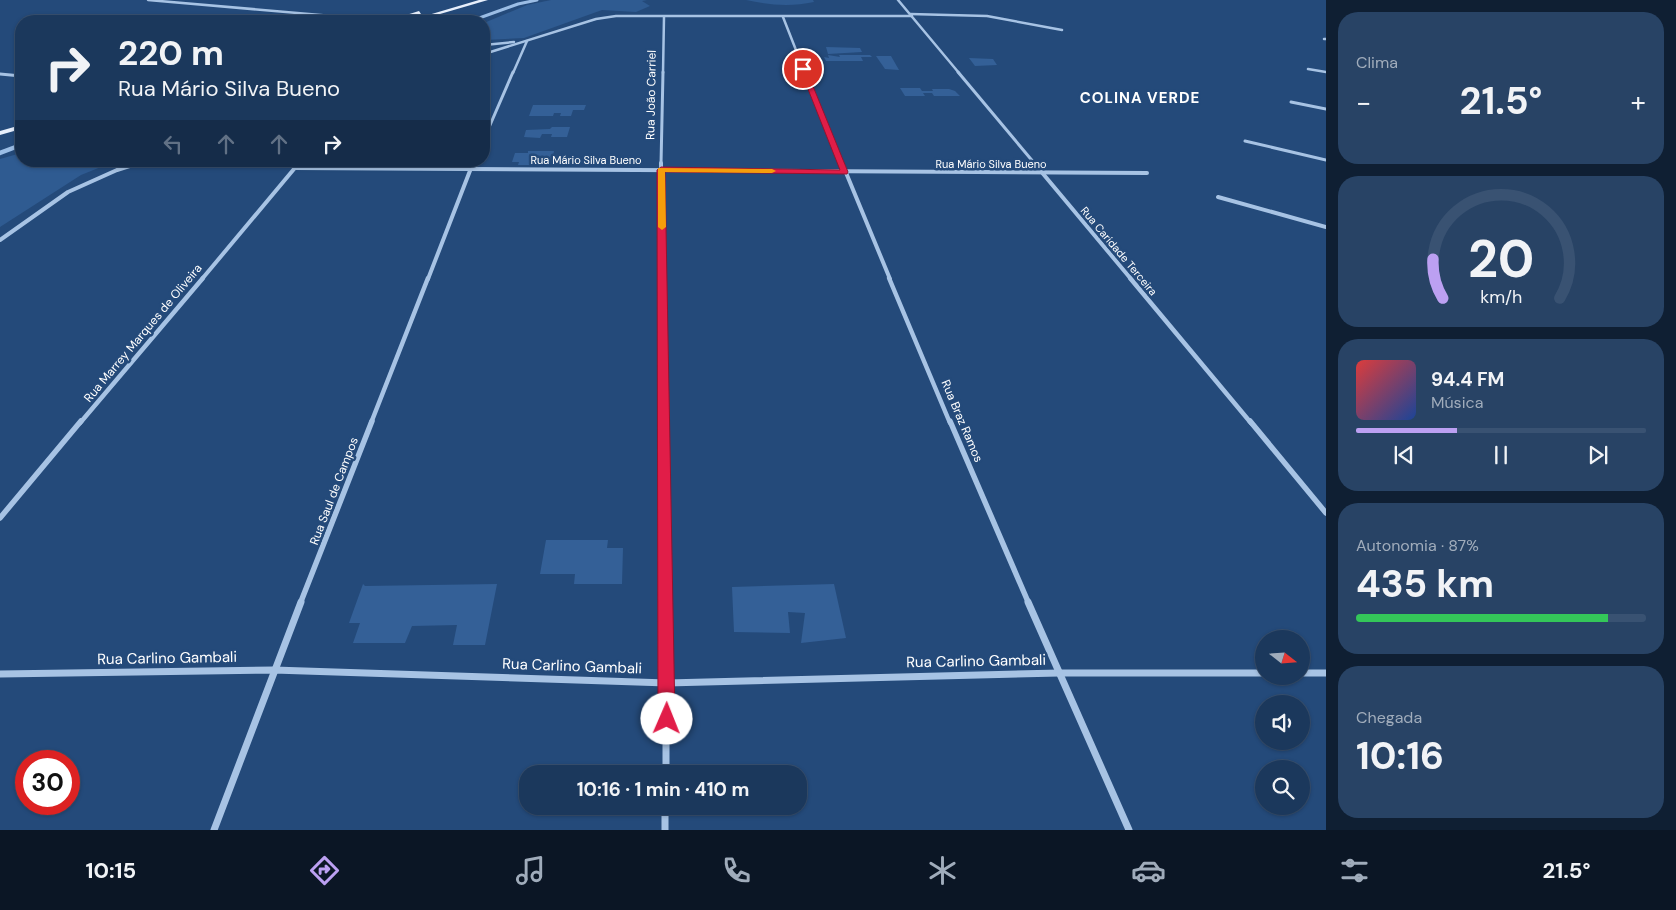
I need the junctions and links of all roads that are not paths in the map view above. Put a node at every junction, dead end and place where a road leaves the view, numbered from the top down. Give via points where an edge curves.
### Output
1 (148, 0) edge
2 (462, 0) edge
3 (486, 0) edge
4 (898, 0) edge
5 (321, 15) edge
6 (411, 15) edge
7 (432, 15) edge
8 (911, 15) junction
9 (664, 17) junction
10 (783, 17) junction
11 (1062, 30) dead end
12 (529, 41) junction
13 (490, 44) edge
14 (490, 52) edge
15 (1308, 69) dead end
16 (1326, 72) edge
17 (0, 74) edge
18 (15, 75) edge
19 (1291, 102) dead end
20 (1326, 109) edge
21 (15, 123) edge
22 (490, 126) edge
23 (0, 127) edge
24 (15, 128) edge
25 (0, 133) edge
26 (1245, 141) dead end
27 (1326, 160) edge
28 (127, 167) edge
29 (295, 168) joint
30 (470, 168) junction
31 (661, 170) junction
32 (844, 172) junction
33 (1042, 173) junction
34 (1147, 173) dead end
35 (1218, 197) dead end
36 (1326, 227) edge
37 (0, 240) edge
38 (1326, 513) edge
39 (0, 518) edge
40 (274, 670) junction
41 (1059, 673) junction
42 (1255, 673) edge
43 (1310, 673) edge
44 (1326, 673) edge
45 (0, 674) edge
46 (667, 683) junction
47 (666, 765) edge
48 (665, 815) edge
49 (214, 830) edge
50 (665, 830) edge
51 (1129, 830) edge

1 - 5 street
2 - 6 main road
3 - 7 main road
4 - 8 street, Rua Caridade Terceira
8 - 10 street
8 - 11 street via 987,16
8 - 33 street, Rua Caridade Terceira
9 - 10 street
9 - 12 street via 596,19
9 - 31 street, Rua João Carriel
10 - 32 street, Rua Braz Ramos
12 - 13 street
12 - 14 street
12 - 22 street
15 - 16 street
17 - 18 street
19 - 20 street
21 - 23 main road
24 - 25 main road
26 - 27 street
28 - 37 street via 68,192
29 - 30 street, Rua Mário Silva Bueno
29 - 39 street, Rua Marrey Marques de Oliveira
30 - 31 street, Rua Mário Silva Bueno
30 - 40 street, Rua Saul de Campos
31 - 32 street, Rua Mário Silva Bueno
31 - 46 street, Rua João Carriel
32 - 33 street, Rua Mário Silva Bueno
32 - 41 street, Rua Braz Ramos
33 - 34 street, Rua Mário Silva Bueno
33 - 38 street, Rua Caridade Terceira
35 - 36 street
40 - 45 street, Rua Carlino Gambali
40 - 46 street, Rua Carlino Gambali
40 - 49 street, Rua Saul de Campos
41 - 42 street, Rua Carlino Gambali
41 - 46 street, Rua Carlino Gambali
41 - 51 street, Rua Braz Ramos
43 - 44 street
46 - 47 street, Rua João Carriel
48 - 50 street

